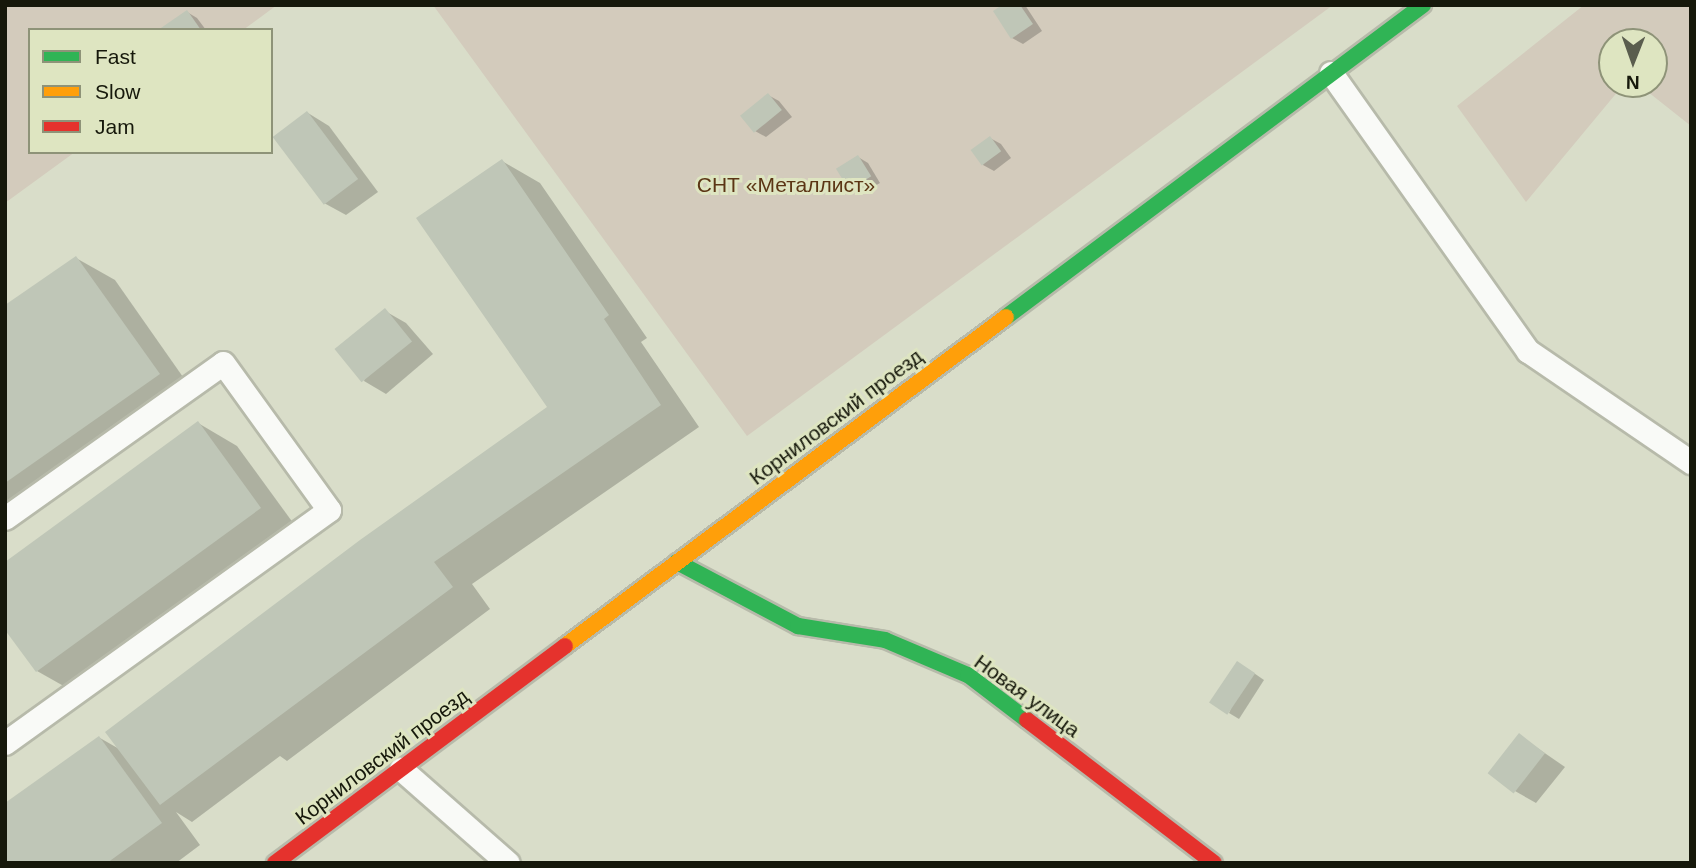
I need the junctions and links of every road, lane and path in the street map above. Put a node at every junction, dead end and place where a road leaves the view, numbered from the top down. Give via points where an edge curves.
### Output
1 (1423, 5) edge
2 (1331, 73) junction
3 (1691, 462) edge
4 (5, 518) edge
5 (677, 562) junction
6 (5, 743) edge
7 (401, 769) junction
8 (275, 863) edge
9 (508, 863) edge
10 (1214, 863) edge

1 - 2 street, Корниловский проезд
2 - 3 lane via 1528,351
2 - 5 street, Корниловский проезд
4 - 6 lane via 223,363 329,510
5 - 7 street, Корниловский проезд
5 - 10 street, Новая улица via 798,626 885,640 968,675
7 - 8 street, Корниловский проезд
7 - 9 lane

